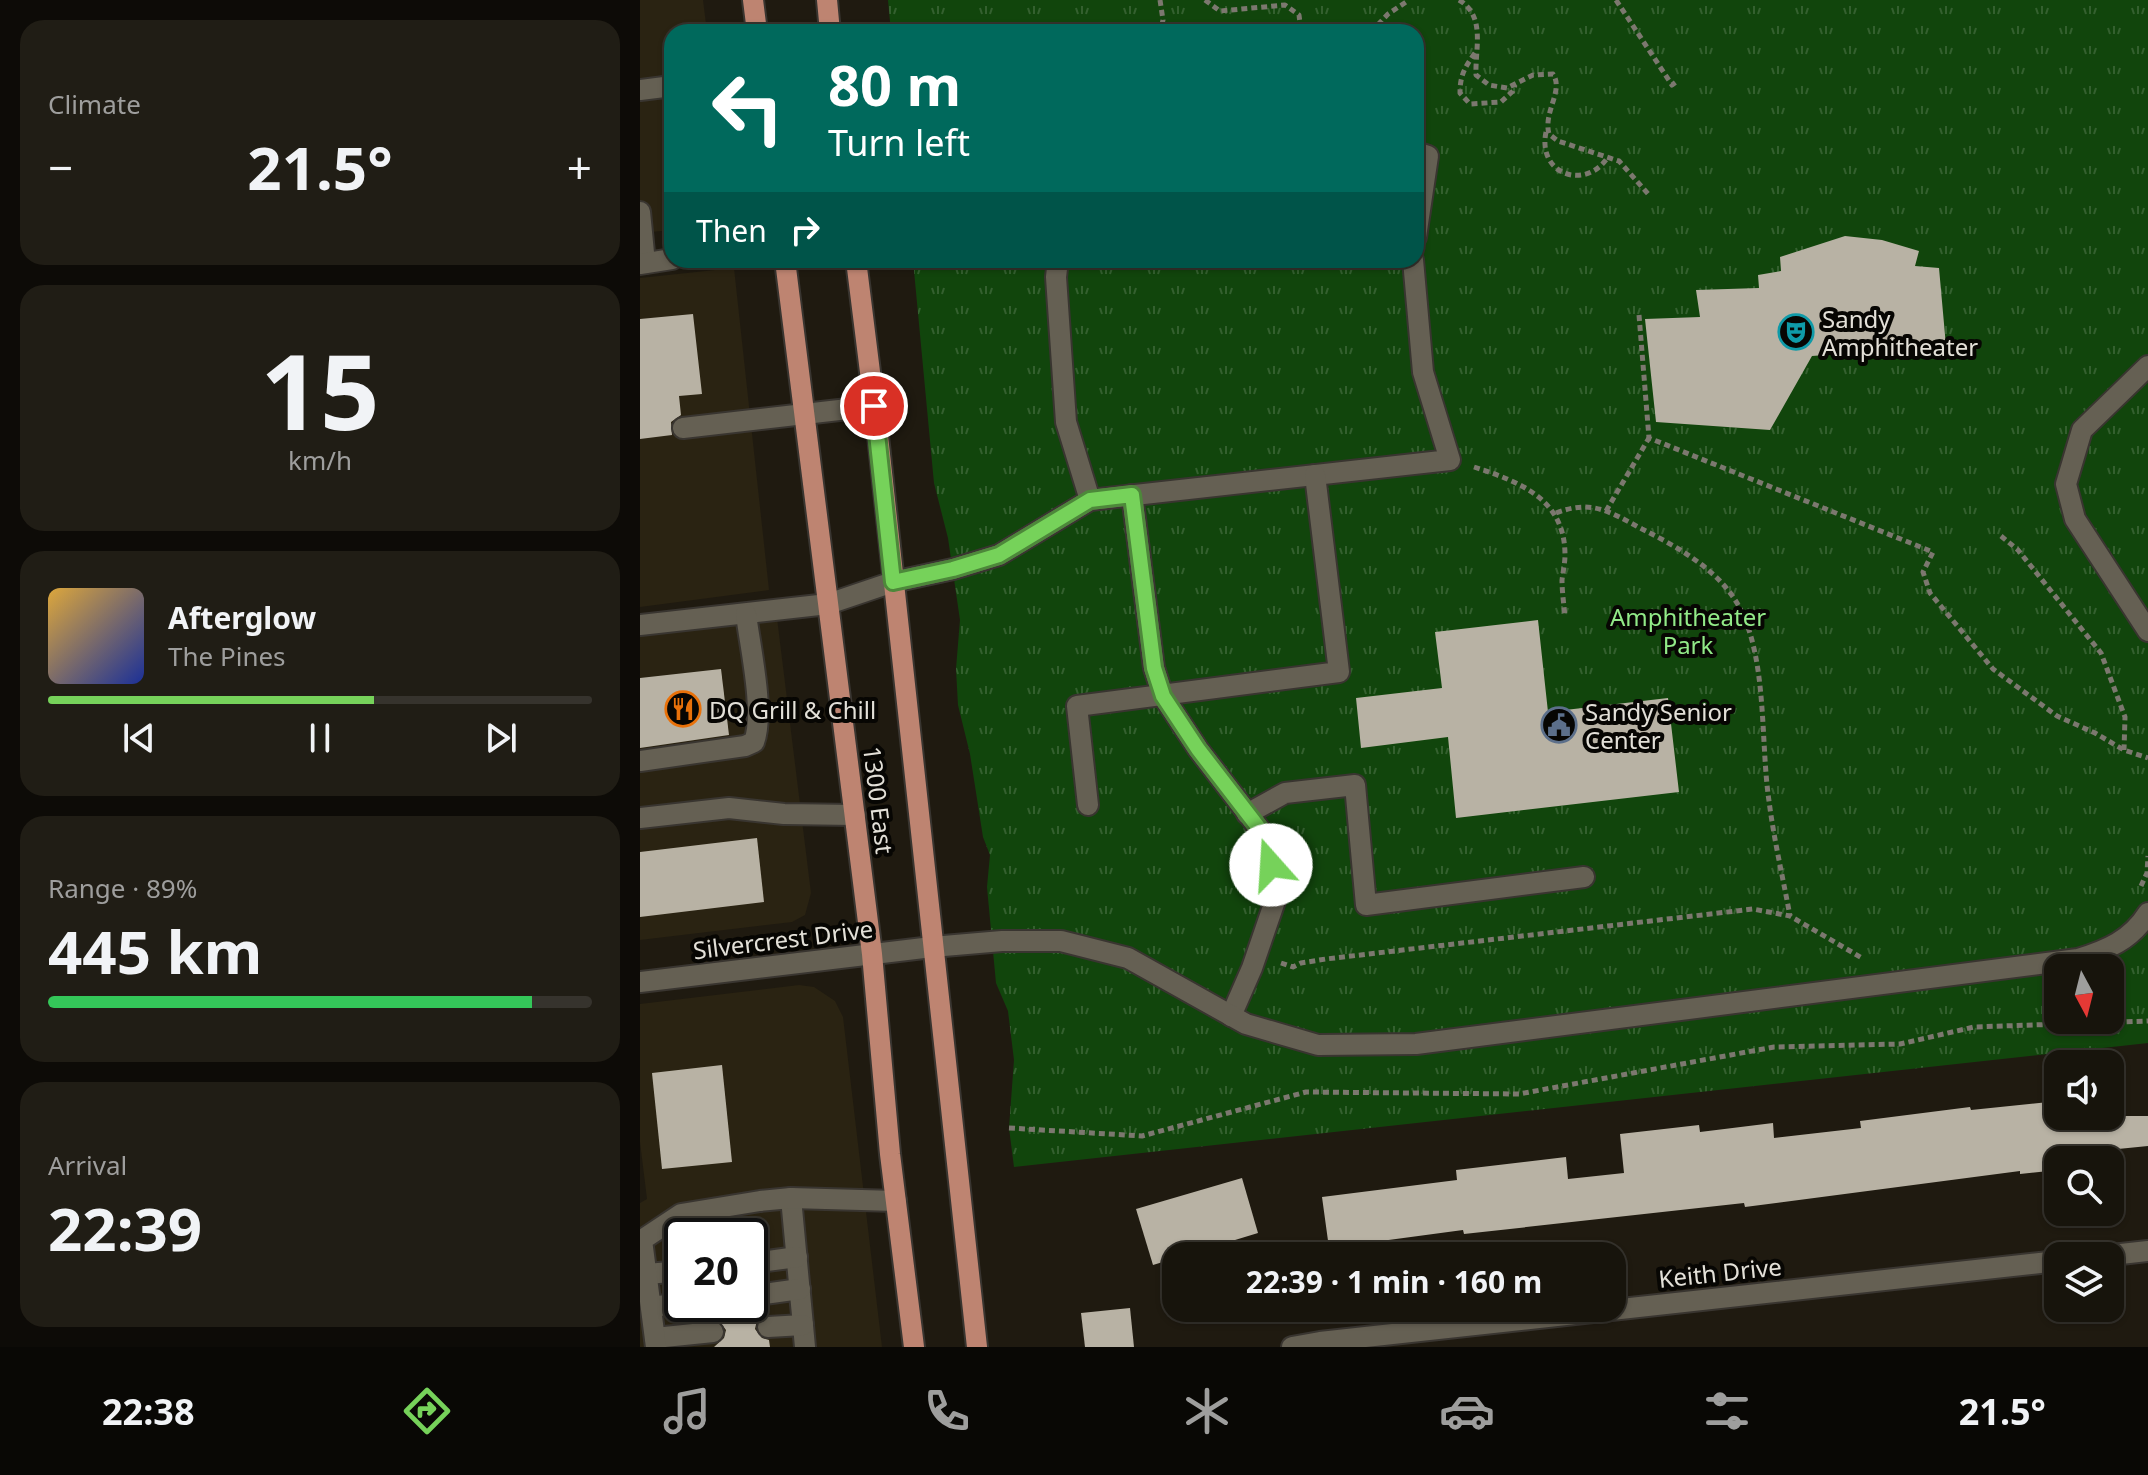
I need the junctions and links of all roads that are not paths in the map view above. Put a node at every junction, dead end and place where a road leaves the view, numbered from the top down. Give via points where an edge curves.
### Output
1 (753, 0) edge
2 (827, 0) edge
3 (756, 24) edge
4 (829, 24) edge
5 (664, 87) edge
6 (640, 90) edge
7 (1424, 155) edge
8 (1424, 183) edge
9 (640, 212) edge
10 (664, 260) edge
11 (643, 263) edge
12 (786, 268) edge
13 (857, 268) edge
14 (1057, 268) edge
15 (1414, 268) edge
16 (2148, 366) edge
17 (874, 406) junction
18 (804, 414) junction
19 (683, 428) dead end
20 (1315, 475) junction
21 (1132, 495) junction
22 (1090, 500) junction
23 (893, 582) junction
24 (828, 604) junction
25 (746, 614) junction
26 (640, 625) edge
27 (2148, 631) edge
28 (1163, 696) junction
29 (640, 761) edge
30 (1088, 805) dead end
31 (1247, 814) junction
32 (855, 815) junction
33 (640, 818) edge
34 (1584, 877) dead end
35 (2148, 913) edge
36 (932, 947) junction
37 (872, 954) junction
38 (640, 982) edge
39 (1231, 1016) junction
40 (791, 1198) junction
41 (896, 1201) junction
42 (641, 1241) edge
43 (2148, 1251) edge
44 (2124, 1254) edge
45 (797, 1257) junction
46 (768, 1261) edge
47 (2044, 1263) edge
48 (664, 1273) edge
49 (647, 1274) junction
50 (800, 1289) junction
51 (768, 1293) edge
52 (664, 1305) edge
53 (651, 1307) junction
54 (803, 1325) junction
55 (768, 1327) dead end
56 (713, 1332) dead end
57 (656, 1343) edge
58 (805, 1347) edge
59 (914, 1347) edge
60 (977, 1347) edge
61 (1292, 1347) edge

1 - 3 main road
2 - 4 main road
5 - 6 street
7 - 8 street via 1428,156
9 - 11 street
10 - 11 street
12 - 18 main road, 1300 East
13 - 17 main road, 1300 East
14 - 22 street via 1066,422
15 - 20 street via 1423,372 1450,460
16 - 27 street via 2082,430 2066,484 2075,519
17 - 18 street
17 - 23 main road, 1300 East
18 - 19 street
18 - 24 main road, 1300 East
20 - 21 street
20 - 28 street via 1339,672
21 - 22 street
21 - 28 street via 1154,668
22 - 23 street via 999,555
23 - 24 street
23 - 36 main road, 1300 East
24 - 25 street
24 - 32 main road, 1300 East
25 - 26 street
25 - 29 street via 758,709 754,742
28 - 30 street via 1077,706
28 - 31 street
31 - 34 street via 1285,793 1355,785 1366,905
31 - 39 street via 1265,836 1277,895
32 - 33 street via 729,808
32 - 37 main road, 1300 East
35 - 39 street, Silvercrest Drive via 2111,948 2078,959 1416,1044 1318,1045
36 - 37 street, Silvercrest Drive
36 - 39 street, Silvercrest Drive via 1061,941 1128,958
36 - 60 main road, 1300 East
37 - 38 street, Silvercrest Drive
37 - 41 main road, 1300 East
40 - 41 street
40 - 42 street via 681,1214
40 - 45 street
41 - 59 main road, 1300 East
42 - 49 street
43 - 44 street
45 - 46 street
45 - 50 street
47 - 61 street, Keith Drive
48 - 49 street
49 - 53 street
50 - 51 street
50 - 54 street
52 - 53 street
53 - 57 street
54 - 55 street
54 - 58 street
56 - 57 street

